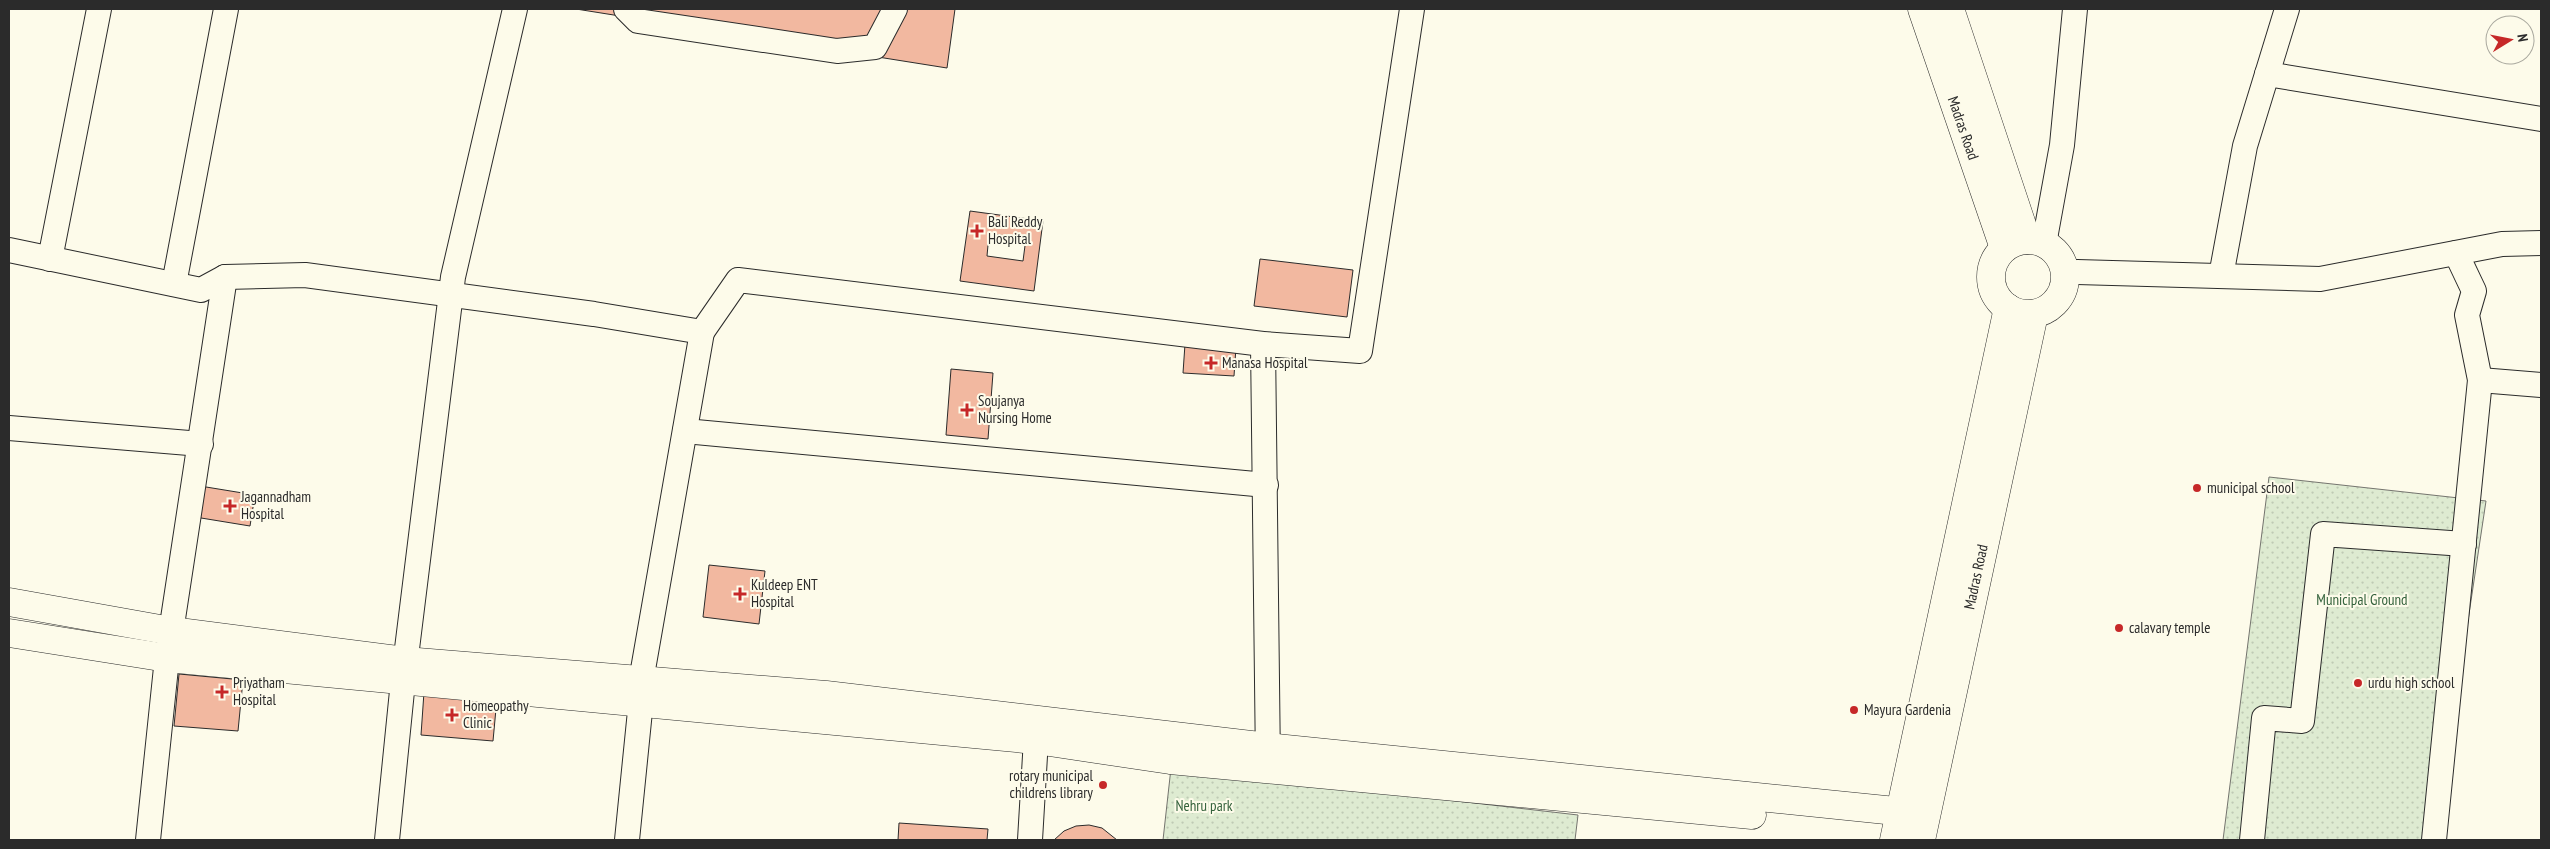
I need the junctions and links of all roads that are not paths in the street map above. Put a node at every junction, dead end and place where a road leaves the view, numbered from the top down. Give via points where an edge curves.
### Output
1 (99, 9) edge
2 (226, 9) edge
3 (515, 9) edge
4 (626, 9) edge
5 (895, 9) edge
6 (1412, 9) edge
7 (1922, 9) edge
8 (1950, 9) edge
9 (2075, 9) edge
10 (2287, 9) edge
11 (2267, 74) junction
12 (2541, 119) edge
13 (2541, 243) edge
14 (2025, 244) junction
15 (9, 250) edge
16 (2456, 253) junction
17 (50, 259) junction
18 (2076, 272) dead end
19 (2221, 276) junction
20 (226, 277) junction
21 (174, 284) junction
22 (451, 296) junction
23 (2008, 308) junction
24 (2034, 314) junction
25 (702, 332) junction
26 (1263, 344) junction
27 (2480, 380) junction
28 (2541, 385) edge
29 (9, 428) edge
30 (685, 431) junction
31 (201, 444) junction
32 (1266, 485) junction
33 (2464, 544) junction
34 (9, 602) edge
35 (171, 630) junction
36 (9, 633) edge
37 (167, 658) junction
38 (404, 671) junction
39 (641, 691) junction
40 (1036, 730) junction
41 (1268, 758) junction
42 (1910, 828) edge
43 (148, 840) edge
44 (387, 840) edge
45 (627, 840) edge
46 (1030, 840) edge
47 (2252, 840) edge
48 (2434, 840) edge

1 - 17 street
2 - 21 street
3 - 22 street
4 - 5 street via 638,21 837,51 875,47
6 - 26 street via 1360,351
7 - 14 main road, Madras Road
8 - 14 main road
9 - 14 street via 2062,145
10 - 11 street
11 - 12 street
11 - 19 street via 2245,146
13 - 16 street via 2502,244
14 - 23 main road via 1992,268 1994,292
14 - 24 main road via 2058,256 2065,279 2056,302
15 - 17 street
16 - 19 street via 2320,278
16 - 27 street via 2474,291 2467,315
17 - 21 street
18 - 19 street
20 - 21 street via 201,290
20 - 22 street via 305,275
20 - 31 street
22 - 25 street
22 - 38 street
23 - 24 main road via 2022,314
23 - 42 main road
24 - 42 main road, Madras Road
25 - 26 street via 738,280
25 - 30 street
26 - 32 street
27 - 28 street
27 - 33 street
29 - 31 street
30 - 32 street
30 - 39 street
31 - 35 street
32 - 41 street
33 - 47 street via 2323,534 2302,721 2264,718
33 - 48 street
34 - 35 main road
35 - 37 street
35 - 38 main road
36 - 37 main road
37 - 38 main road
37 - 43 street
38 - 39 main road
38 - 44 street
39 - 40 main road
39 - 45 street
40 - 41 main road via 1170,760
40 - 46 street
41 - 42 main road

